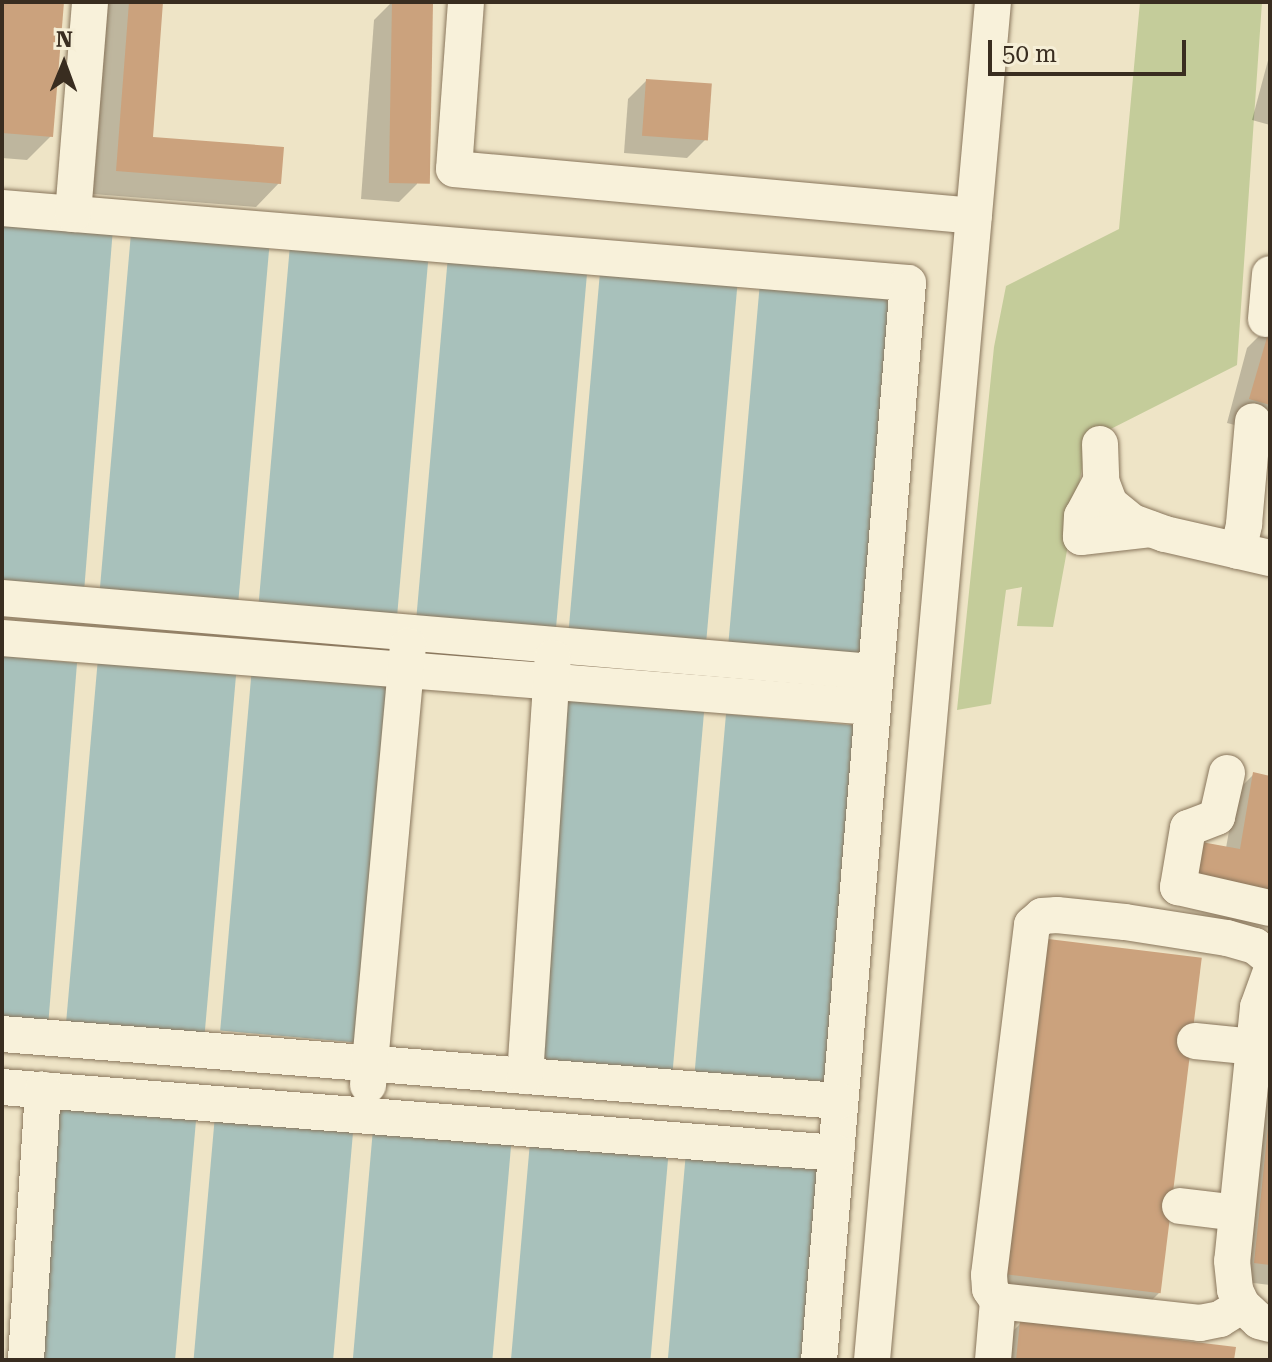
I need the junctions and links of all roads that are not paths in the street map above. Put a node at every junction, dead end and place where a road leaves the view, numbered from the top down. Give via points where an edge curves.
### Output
1 (90, 2) edge
2 (466, 2) edge
3 (993, 2) edge
4 (2, 208) edge
5 (73, 214) junction
6 (974, 216) junction
7 (1270, 274) edge
8 (1266, 319) dead end
9 (1253, 421) dead end
10 (1100, 444) dead end
11 (1241, 552) edge
12 (2, 598) edge
13 (91, 606) junction
14 (226, 617) junction
15 (409, 633) junction
16 (2, 638) edge
17 (84, 645) junction
18 (554, 645) junction
19 (222, 656) junction
20 (720, 659) junction
21 (406, 671) junction
22 (552, 682) junction
23 (873, 689) junction
24 (716, 695) junction
25 (1227, 773) dead end
26 (1270, 908) edge
27 (1270, 958) edge
28 (1270, 974) edge
29 (2, 1034) edge
30 (65, 1039) junction
31 (1195, 1041) dead end
32 (1254, 1047) junction
33 (209, 1051) junction
34 (370, 1064) junction
35 (525, 1076) junction
36 (2, 1087) edge
37 (683, 1089) junction
38 (52, 1091) junction
39 (839, 1101) junction
40 (205, 1103) junction
41 (366, 1116) junction
42 (680, 1140) junction
43 (836, 1153) junction
44 (1180, 1206) dead end
45 (1237, 1213) junction
46 (17, 1256) edge
47 (998, 1301) junction
48 (1256, 1315) edge
49 (26, 1360) edge
50 (819, 1360) edge
51 (872, 1360) edge
52 (993, 1360) edge

1 - 5 street
2 - 6 street via 454,169
3 - 6 street
4 - 5 street
5 - 23 street via 908,283
6 - 51 street
7 - 8 street
9 - 11 street
10 - 11 street via 1101,481 1110,504 1132,522
12 - 13 street
13 - 14 street
13 - 17 street
14 - 15 street
14 - 19 street
15 - 18 street
15 - 21 street
16 - 17 street
17 - 19 street
18 - 20 street
18 - 22 street
19 - 21 street
20 - 23 street
20 - 24 street
21 - 22 street
21 - 34 street
22 - 24 street
22 - 35 street
23 - 24 street
23 - 39 street
25 - 26 street via 1217,817 1188,828 1178,887
27 - 47 street via 1255,946 1227,938 1125,922 1057,915 1042,916 1032,925 989,1275
28 - 32 street via 1258,1007
29 - 30 street
30 - 33 street
30 - 38 street
31 - 32 street
32 - 45 street
33 - 34 street
33 - 40 street
34 - 35 street
34 - 41 street
35 - 37 street
36 - 38 street
37 - 39 street
37 - 42 street
38 - 40 street
38 - 46 street
39 - 43 street
40 - 41 street
41 - 42 street
42 - 43 street
43 - 50 street
44 - 45 street
45 - 48 street via 1235,1290
46 - 49 street
47 - 48 street via 1200,1323
47 - 52 street

